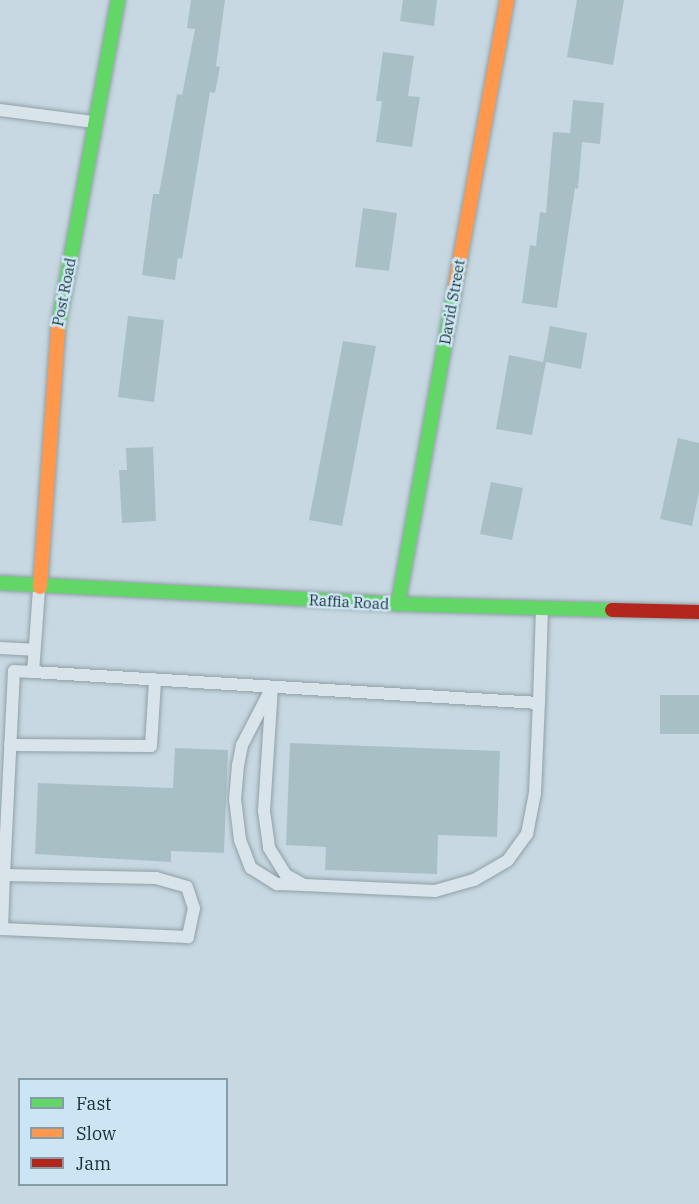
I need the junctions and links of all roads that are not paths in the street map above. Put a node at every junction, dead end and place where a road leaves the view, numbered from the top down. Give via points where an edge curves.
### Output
1 (118, 0) edge
2 (507, 0) edge
3 (0, 110) edge
4 (95, 122) junction
5 (0, 583) edge
6 (40, 587) junction
7 (398, 604) junction
8 (542, 608) junction
9 (699, 612) edge
10 (0, 648) edge
11 (34, 650) junction
12 (33, 672) junction
13 (155, 680) junction
14 (272, 687) junction
15 (539, 704) junction
16 (10, 745) junction
17 (4, 875) junction
18 (304, 885) junction

1 - 4 street, Post Road
2 - 7 street, David Street
3 - 4 lane
4 - 6 street, Post Road via 55,340
5 - 6 street, Raffia Road
6 - 7 street, Raffia Road
6 - 11 lane
7 - 8 street, Raffia Road
8 - 9 street, Raffia Road
8 - 15 lane
10 - 11 lane
11 - 12 lane
12 - 13 lane
12 - 16 lane via 14,671
13 - 14 lane
13 - 16 lane via 151,746
14 - 15 lane
14 - 18 lane via 264,811 269,848 286,875
14 - 18 lane via 242,745 235,799 240,840 251,868 277,884
15 - 18 lane via 527,834 508,860 474,880 435,891
16 - 17 lane
17 - 17 lane via 2,929 188,937 194,908 187,887 156,878

